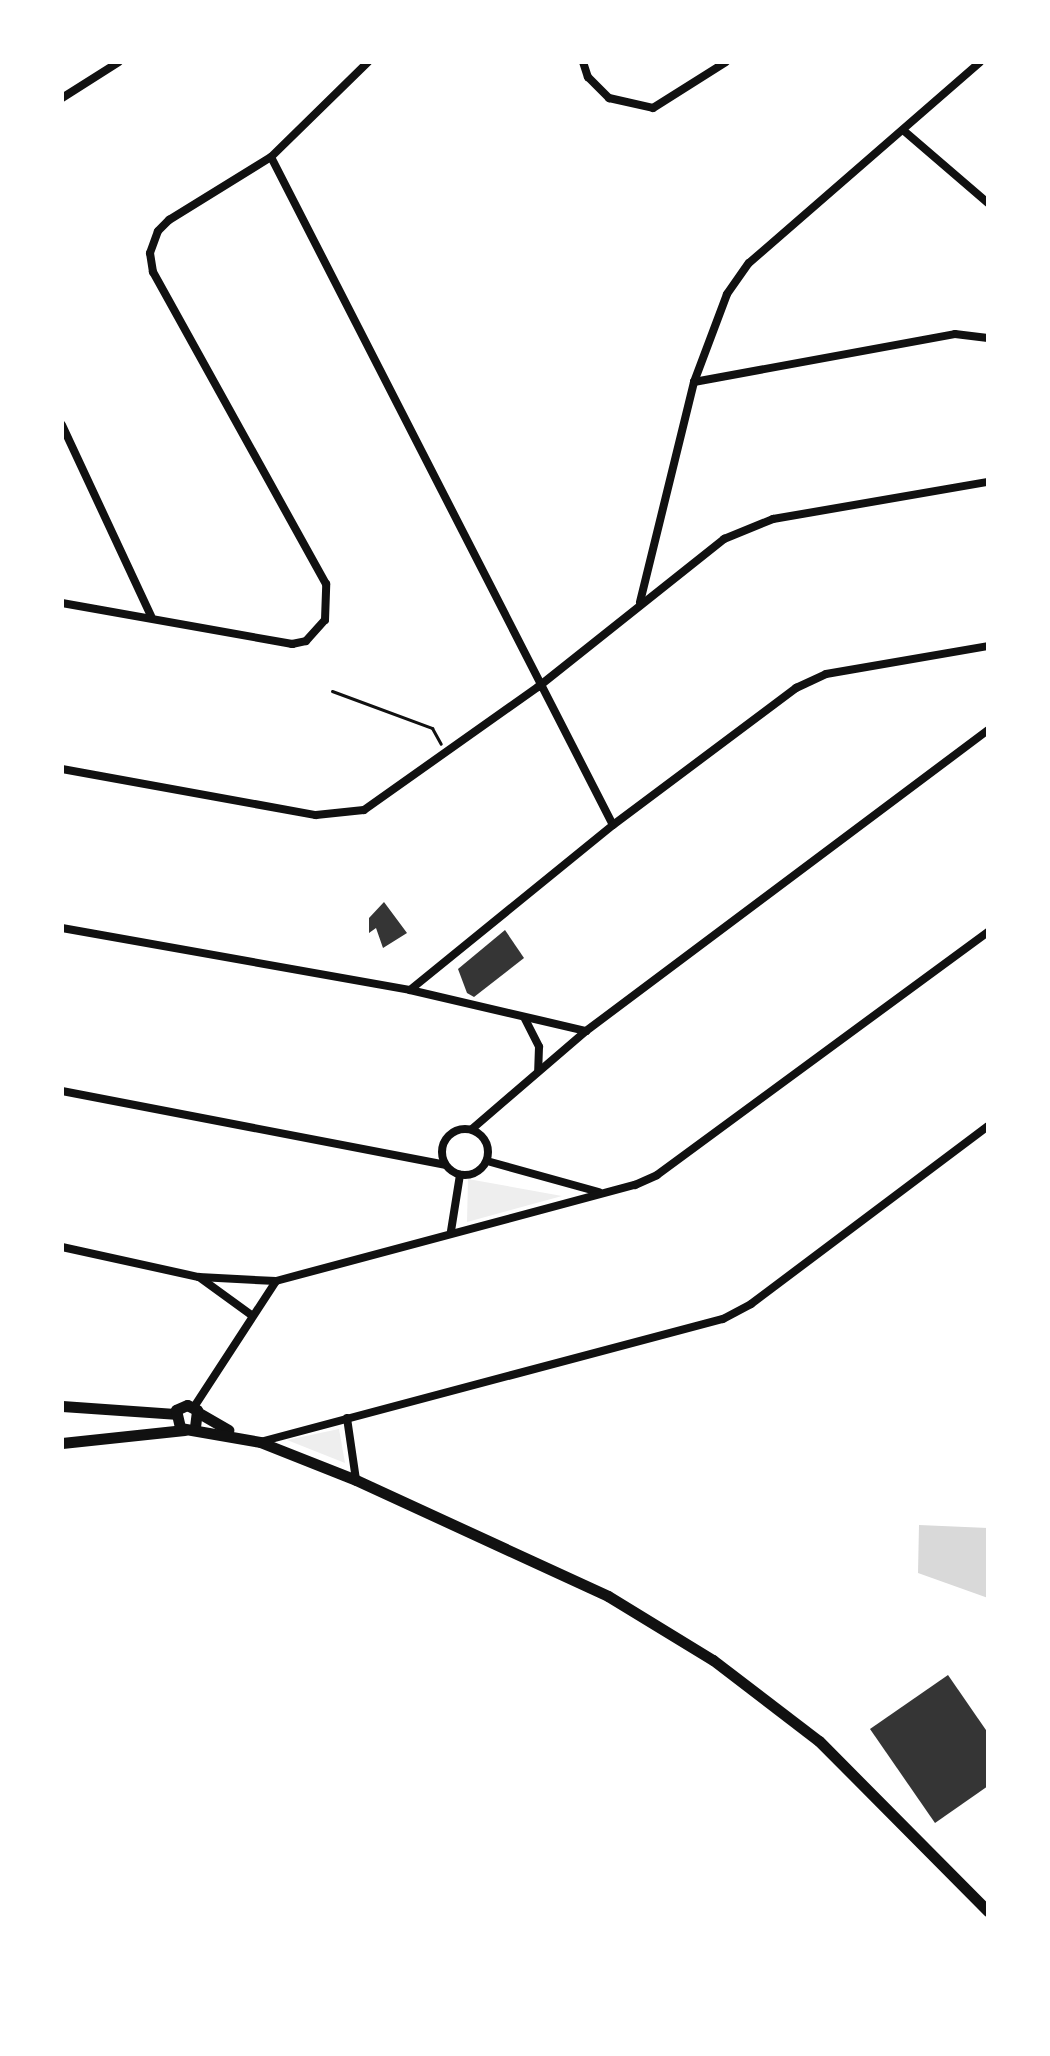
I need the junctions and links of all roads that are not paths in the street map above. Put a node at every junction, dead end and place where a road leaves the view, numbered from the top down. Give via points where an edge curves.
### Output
1 (119, 62) edge
2 (368, 62) edge
3 (583, 62) edge
4 (726, 62) edge
5 (980, 62) edge
6 (62, 98) edge
7 (903, 130) junction
8 (271, 157) junction
9 (988, 203) edge
10 (988, 338) edge
11 (694, 382) junction
12 (62, 425) edge
13 (988, 482) edge
14 (62, 603) edge
15 (640, 603) junction
16 (151, 616) junction
17 (988, 646) edge
18 (538, 687) junction
19 (988, 730) edge
20 (62, 769) edge
21 (613, 825) junction
22 (62, 928) edge
23 (988, 932) edge
24 (410, 990) junction
25 (525, 1019) junction
26 (586, 1031) junction
27 (538, 1070) junction
28 (62, 1091) edge
29 (988, 1126) edge
30 (472, 1129) junction
31 (487, 1161) junction
32 (445, 1165) junction
33 (460, 1175) junction
34 (600, 1192) junction
35 (451, 1231) junction
36 (62, 1247) edge
37 (199, 1277) junction
38 (276, 1281) junction
39 (250, 1314) junction
40 (62, 1406) edge
41 (196, 1410) junction
42 (175, 1414) junction
43 (347, 1418) junction
44 (190, 1428) junction
45 (239, 1436) junction
46 (260, 1442) junction
47 (62, 1443) edge
48 (356, 1480) junction
49 (988, 1911) edge

1 - 6 street
2 - 8 street
3 - 4 street via 588,77 609,98 653,108
5 - 7 street
7 - 9 street
7 - 11 street via 749,263 727,294
8 - 16 street via 169,220 158,231 150,253 153,272 326,584 325,620 306,641 292,644
8 - 18 street
10 - 11 street via 955,334
11 - 15 street
12 - 16 street
13 - 15 street via 749,526
14 - 16 street
15 - 18 street
17 - 21 street via 810,681
18 - 20 street via 386,798 341,815 316,815
18 - 21 street
19 - 26 street
21 - 24 street
22 - 24 street
23 - 34 street via 657,1175
24 - 25 street
25 - 26 street
25 - 27 street via 539,1047
26 - 27 street
27 - 30 street
28 - 32 street
29 - 43 street via 751,1304 723,1319
30 - 31 street via 485,1139
30 - 32 street via 449,1134 442,1149
31 - 33 street via 478,1172
31 - 34 street
32 - 33 street
33 - 35 street
34 - 35 street
35 - 38 street
36 - 37 street
37 - 38 street
37 - 39 street
38 - 39 street
39 - 41 street
40 - 42 street
41 - 42 street via 183,1406
41 - 44 street
41 - 45 street
42 - 44 street
43 - 46 street
43 - 48 street
44 - 45 street
44 - 47 street
45 - 46 street
46 - 48 street
48 - 49 street via 608,1596 713,1660 819,1741

